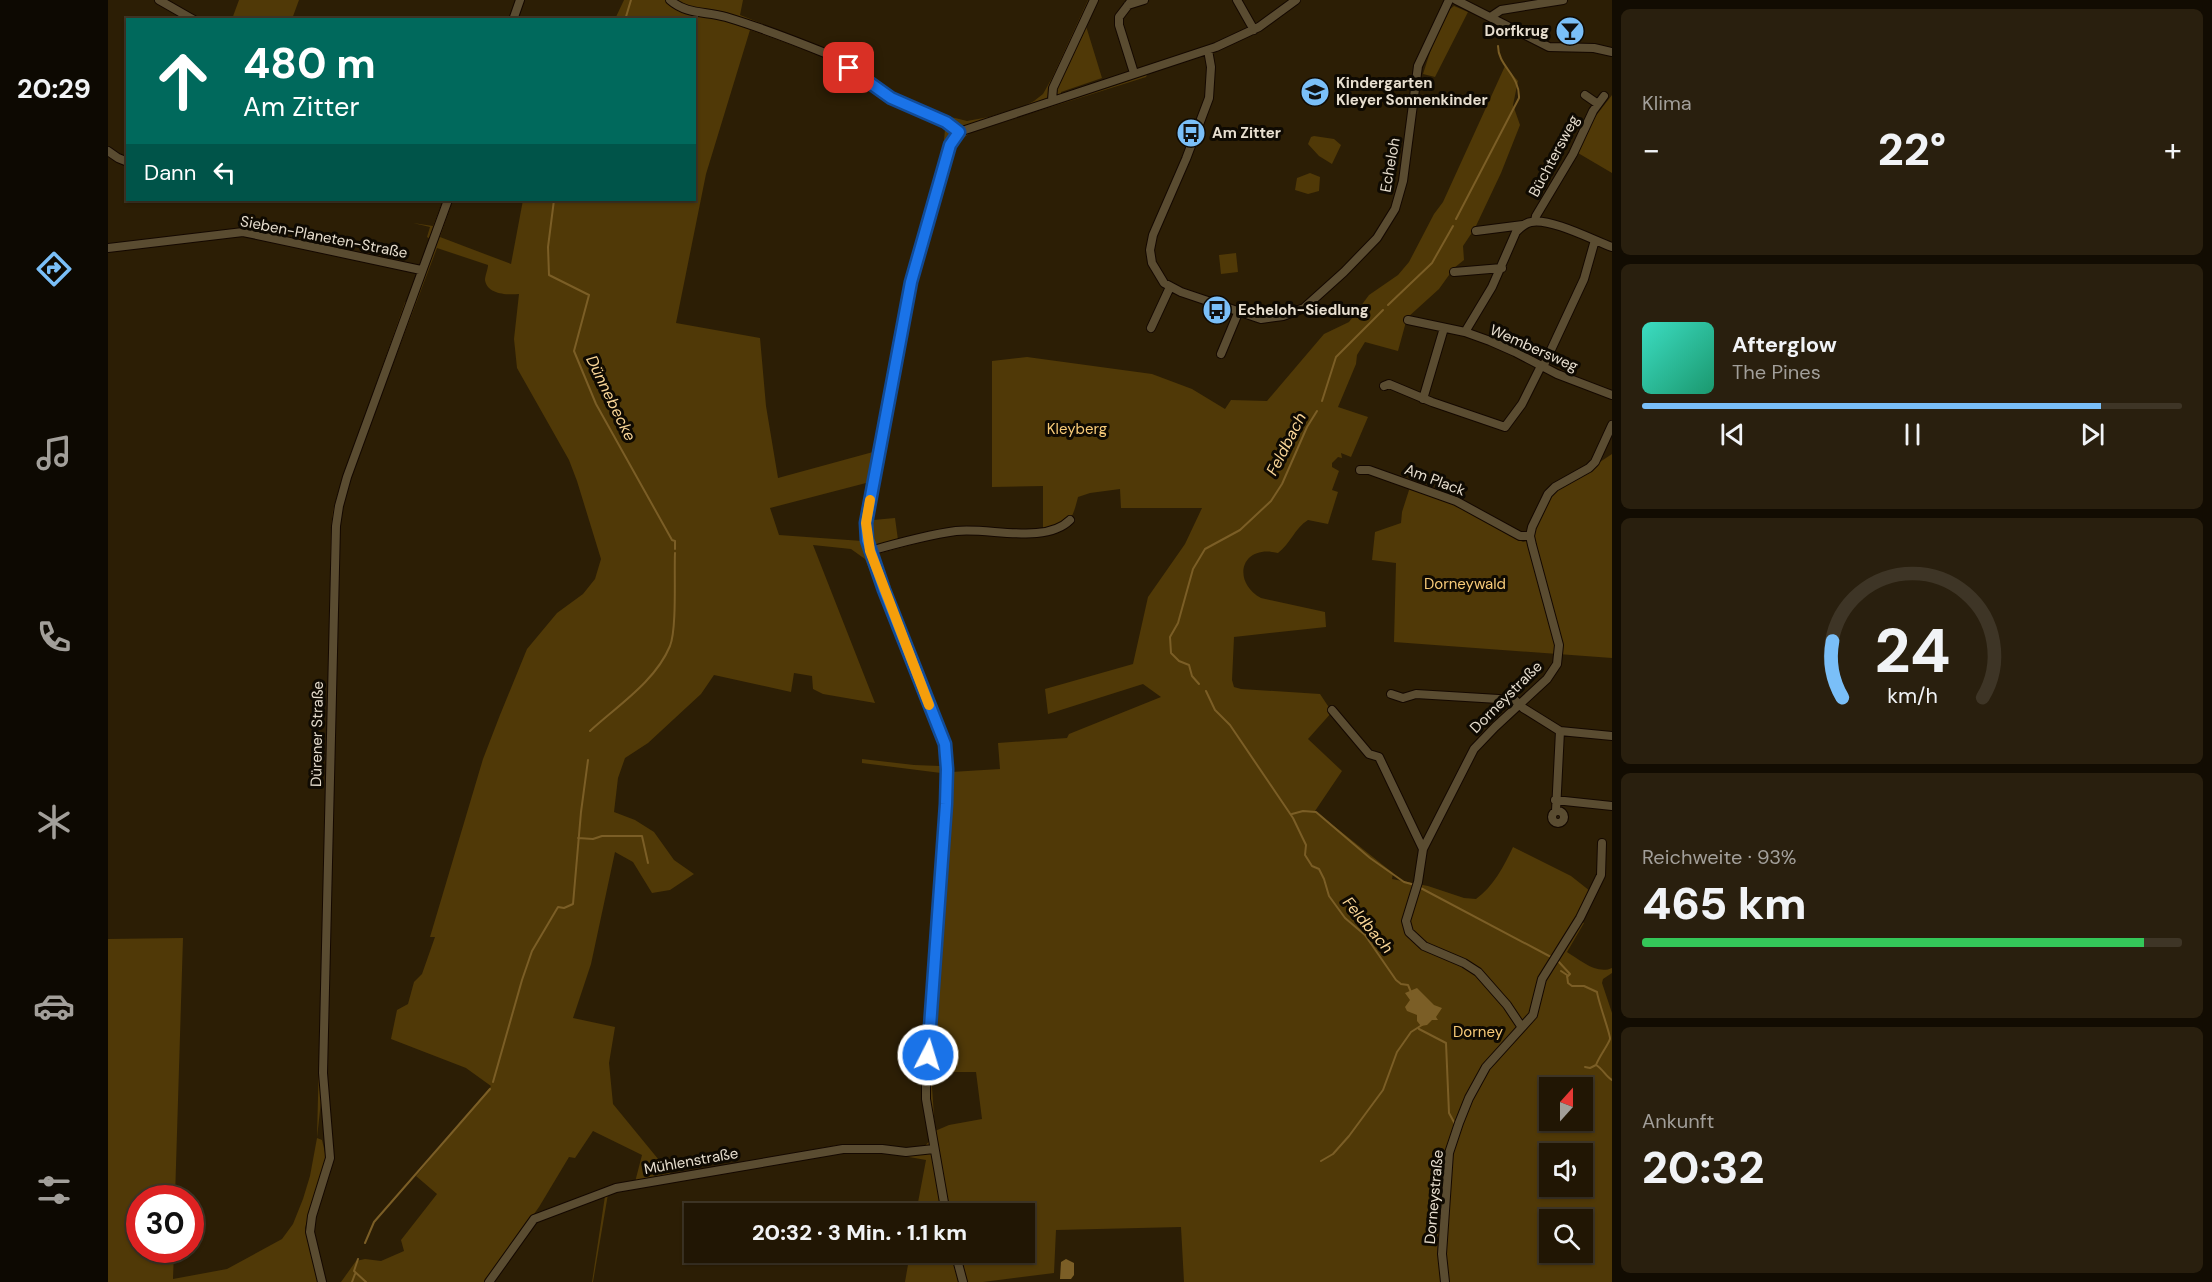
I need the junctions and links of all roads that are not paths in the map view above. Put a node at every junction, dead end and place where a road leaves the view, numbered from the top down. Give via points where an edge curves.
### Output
1 (159, 0) edge
2 (520, 0) edge
3 (670, 0) edge
4 (1094, 0) edge
5 (1144, 0) edge
6 (1237, 0) edge
7 (1296, 0) edge
8 (1449, 0) edge
9 (1456, 0) edge
10 (1563, 0) edge
11 (1130, 3) edge
12 (1492, 16) junction
13 (190, 18) edge
14 (514, 18) edge
15 (1254, 30) junction
16 (1208, 50) junction
17 (1612, 52) edge
18 (1134, 73) junction
19 (1585, 95) dead end
20 (1604, 96) dead end
21 (1052, 100) junction
22 (1598, 104) junction
23 (959, 132) junction
24 (108, 151) edge
25 (126, 161) edge
26 (448, 201) edge
27 (1535, 221) junction
28 (1523, 225) junction
29 (1476, 231) dead end
30 (1594, 240) junction
31 (1612, 247) edge
32 (111, 248) edge
33 (1502, 268) junction
34 (421, 270) junction
35 (1454, 272) dead end
36 (1170, 287) junction
37 (1238, 313) junction
38 (1408, 320) dead end
39 (1151, 327) dead end
40 (1444, 328) junction
41 (1465, 332) junction
42 (1221, 354) dead end
43 (1542, 366) junction
44 (1384, 386) dead end
45 (1612, 395) edge
46 (1424, 399) junction
47 (1612, 425) edge
48 (1360, 470) dead end
49 (1070, 520) dead end
50 (1530, 536) junction
51 (870, 551) junction
52 (1391, 694) dead end
53 (1519, 704) junction
54 (1332, 710) dead end
55 (1560, 731) junction
56 (1612, 736) edge
57 (1555, 800) junction
58 (1612, 806) edge
59 (1556, 811) dead end
60 (1602, 843) dead end
61 (1423, 849) junction
62 (1521, 1026) junction
63 (934, 1149) junction
64 (944, 1203) edge
65 (958, 1263) edge
66 (322, 1282) edge
67 (489, 1282) edge
68 (963, 1282) edge
69 (1445, 1282) edge

1 - 13 street
2 - 14 street
3 - 23 street via 679,8 723,16 826,54 891,98 946,122
4 - 21 street via 1053,88
5 - 11 street
6 - 15 street
7 - 15 street
8 - 37 street, Echeloh via 1419,66 1403,181 1387,224 1347,269 1304,308 1272,319
9 - 12 street
10 - 12 street via 1501,10
11 - 18 street via 1119,17 1119,25
12 - 17 street via 1549,47
15 - 16 street
16 - 18 street
16 - 36 street via 1211,67 1206,107 1151,244 1152,263
18 - 21 street
19 - 22 street, Büchtersweg
20 - 22 street, Büchtersweg
21 - 23 street
22 - 27 street, Büchtersweg
23 - 51 street via 950,145 911,282 866,523
24 - 25 street
26 - 34 street, Dürener Straße
27 - 28 street
27 - 30 street
28 - 29 street
28 - 33 street via 1516,232
30 - 31 street
30 - 43 street via 1586,274
32 - 34 street, Sieben-Planeten-Straße via 243,232
33 - 35 street
33 - 41 street
34 - 66 street, Dürener Straße via 347,477 336,526 323,1073 330,1158 309,1233
36 - 37 street, Echeloh
36 - 39 street
37 - 42 street
38 - 40 street, Wembersweg
40 - 41 street, Wembersweg
40 - 46 street
41 - 43 street, Wembersweg
43 - 45 street, Wembersweg
43 - 46 street via 1505,427
44 - 46 street via 1389,384
47 - 50 street via 1595,462 1548,494
48 - 50 street, Am Plack via 1439,494 1520,536
49 - 51 street via 1043,532 958,531
50 - 53 street, Dorneystraße via 1559,656 1552,674
51 - 63 street via 945,744 938,936 926,1075
52 - 53 street via 1403,698 1416,694 1515,700
53 - 55 street
53 - 61 street, Dorneystraße via 1474,750
54 - 61 street via 1370,754 1379,757
55 - 56 street
55 - 57 street
57 - 58 street
57 - 59 street
60 - 62 street, Dorneystraße via 1602,875 1542,979 1533,1015
61 - 62 street, Dorneystraße via 1406,921 1409,932 1424,946 1478,972
62 - 69 street, Dorneystraße via 1485,1067 1449,1153 1442,1254
63 - 64 street
63 - 67 street, Mühlenstraße via 843,1149 616,1188 534,1219
65 - 68 street

